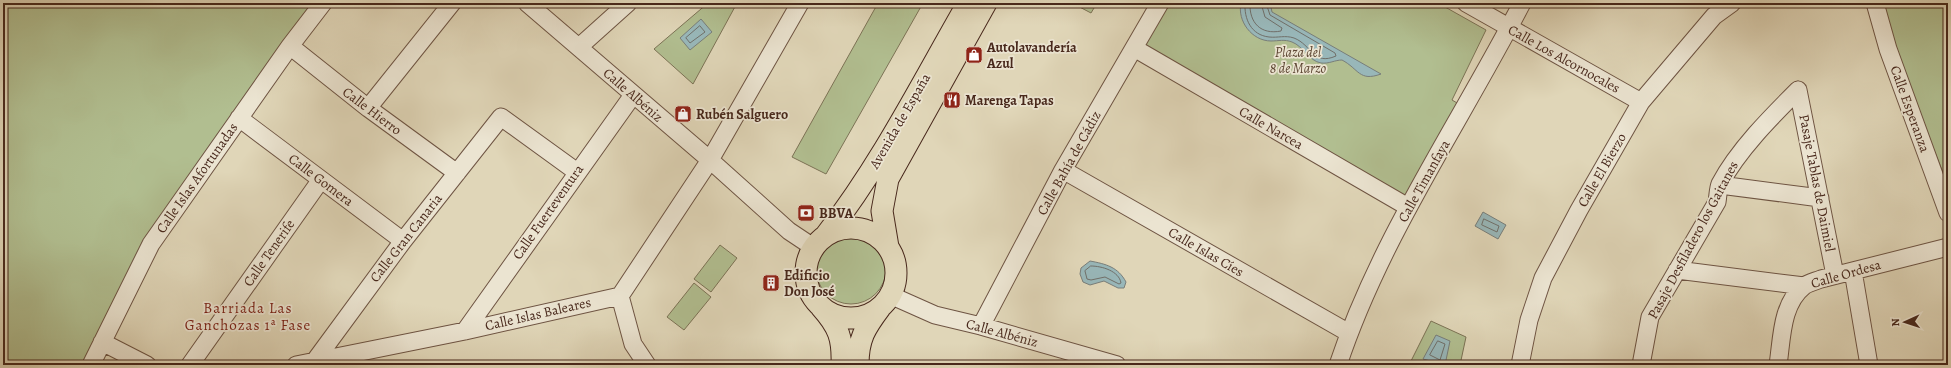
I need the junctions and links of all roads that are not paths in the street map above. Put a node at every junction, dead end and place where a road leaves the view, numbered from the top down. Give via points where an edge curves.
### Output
1 (323, 3) edge
2 (452, 3) edge
3 (527, 3) edge
4 (628, 3) edge
5 (800, 3) edge
6 (968, 3) edge
7 (986, 3) edge
8 (1160, 3) edge
9 (1466, 3) edge
10 (1522, 3) edge
11 (1732, 3) edge
12 (1875, 3) edge
13 (1713, 10) edge
14 (1509, 28) junction
15 (290, 46) junction
16 (579, 47) junction
17 (1134, 48) junction
18 (1798, 90) joint
19 (633, 95) junction
20 (1641, 102) junction
21 (368, 108) junction
22 (239, 118) junction
23 (710, 160) junction
24 (1064, 170) junction
25 (577, 172) junction
26 (457, 173) junction
27 (320, 181) junction
28 (1720, 185) junction
29 (1820, 198) junction
30 (1408, 207) junction
31 (1948, 213) edge
32 (403, 241) junction
33 (819, 241) junction
34 (888, 247) junction
35 (1948, 247) edge
36 (1677, 270) junction
37 (1853, 271) junction
38 (1835, 275) junction
39 (1804, 286) junction
40 (620, 296) junction
41 (886, 300) junction
42 (821, 307) junction
43 (981, 326) junction
44 (465, 331) junction
45 (1349, 333) junction
46 (102, 342) junction
47 (314, 363) edge
48 (91, 365) edge
49 (147, 365) edge
50 (190, 365) edge
51 (296, 365) edge
52 (647, 365) edge
53 (842, 365) edge
54 (858, 365) edge
55 (1117, 365) edge
56 (1338, 365) edge
57 (1520, 365) edge
58 (1641, 365) edge
59 (1778, 365) edge
60 (1869, 365) edge

1 - 15 street, Calle Islas Afortunadas
2 - 21 street
3 - 16 street, Calle Albéniz
4 - 16 street
5 - 23 street
6 - 33 main road, Avenida de España via 872,171 851,203
7 - 34 main road, Avenida de España via 888,179 882,211
8 - 17 street, Calle Bahía de Cádiz
9 - 14 street, Calle Los Alcornocales
10 - 14 street, Calle Timanfaya
11 - 13 street, Calle El Bierzo
12 - 31 street, Calle Esperanza via 1888,50
13 - 20 street, Calle El Bierzo
14 - 20 street, Calle Los Alcornocales
14 - 30 street, Calle Timanfaya
15 - 21 street, Calle Hierro
15 - 22 street, Calle Islas Afortunadas
16 - 19 street, Calle Albéniz
17 - 24 street, Calle Bahía de Cádiz
17 - 30 street, Calle Narcea
18 - 28 street, Pasaje Desfiladero los Gaitanes via 1737,158
18 - 29 street, Pasaje Tablas de Daimiel
19 - 23 street, Calle Albéniz
19 - 25 street, Calle Fuerteventura
20 - 57 street, Calle El Bierzo via 1543,278 1529,320
21 - 26 street, Calle Hierro
22 - 27 street, Calle Gomera
22 - 46 street, Calle Islas Afortunadas via 151,244
23 - 33 street, Calle Albéniz via 789,231
23 - 40 street
24 - 43 street, Calle Bahía de Cádiz
24 - 45 street, Calle Islas Cíes
25 - 26 street, Calle Gran Canaria via 501,117
25 - 44 street, Calle Fuerteventura
26 - 32 street, Calle Gran Canaria
27 - 32 street, Calle Gomera
27 - 50 street, Calle Tenerife
28 - 29 street
28 - 36 street, Pasaje Desfiladero los Gaitanes via 1716,202
29 - 38 street, Pasaje Tablas de Daimiel
30 - 45 street, Calle Timanfaya
32 - 47 street, Calle Gran Canaria
33 - 34 main road via 838,229 852,227 872,233
33 - 42 main road via 808,259 806,278 812,297
34 - 41 main road via 896,270 894,283
35 - 37 street, Calle Ordesa
36 - 39 street
36 - 58 street, Pasaje Desfiladero los Gaitanes via 1650,317
37 - 38 street, Calle Ordesa
37 - 60 street
38 - 39 street, Calle Ordesa
39 - 59 street, Calle Ordesa via 1791,301
40 - 44 street, Calle Islas Baleares
40 - 52 street via 633,344
41 - 42 main road via 871,313 852,318 832,314
41 - 43 street, Calle Albéniz via 935,316
41 - 54 main road via 868,324 858,347
42 - 53 main road via 834,322 842,345
43 - 55 street, Calle Albéniz
44 - 47 street, Calle Islas Baleares
45 - 56 street, Calle Timanfaya
46 - 48 street, Calle Islas Afortunadas
46 - 49 street
47 - 51 street, Calle Islas Baleares

